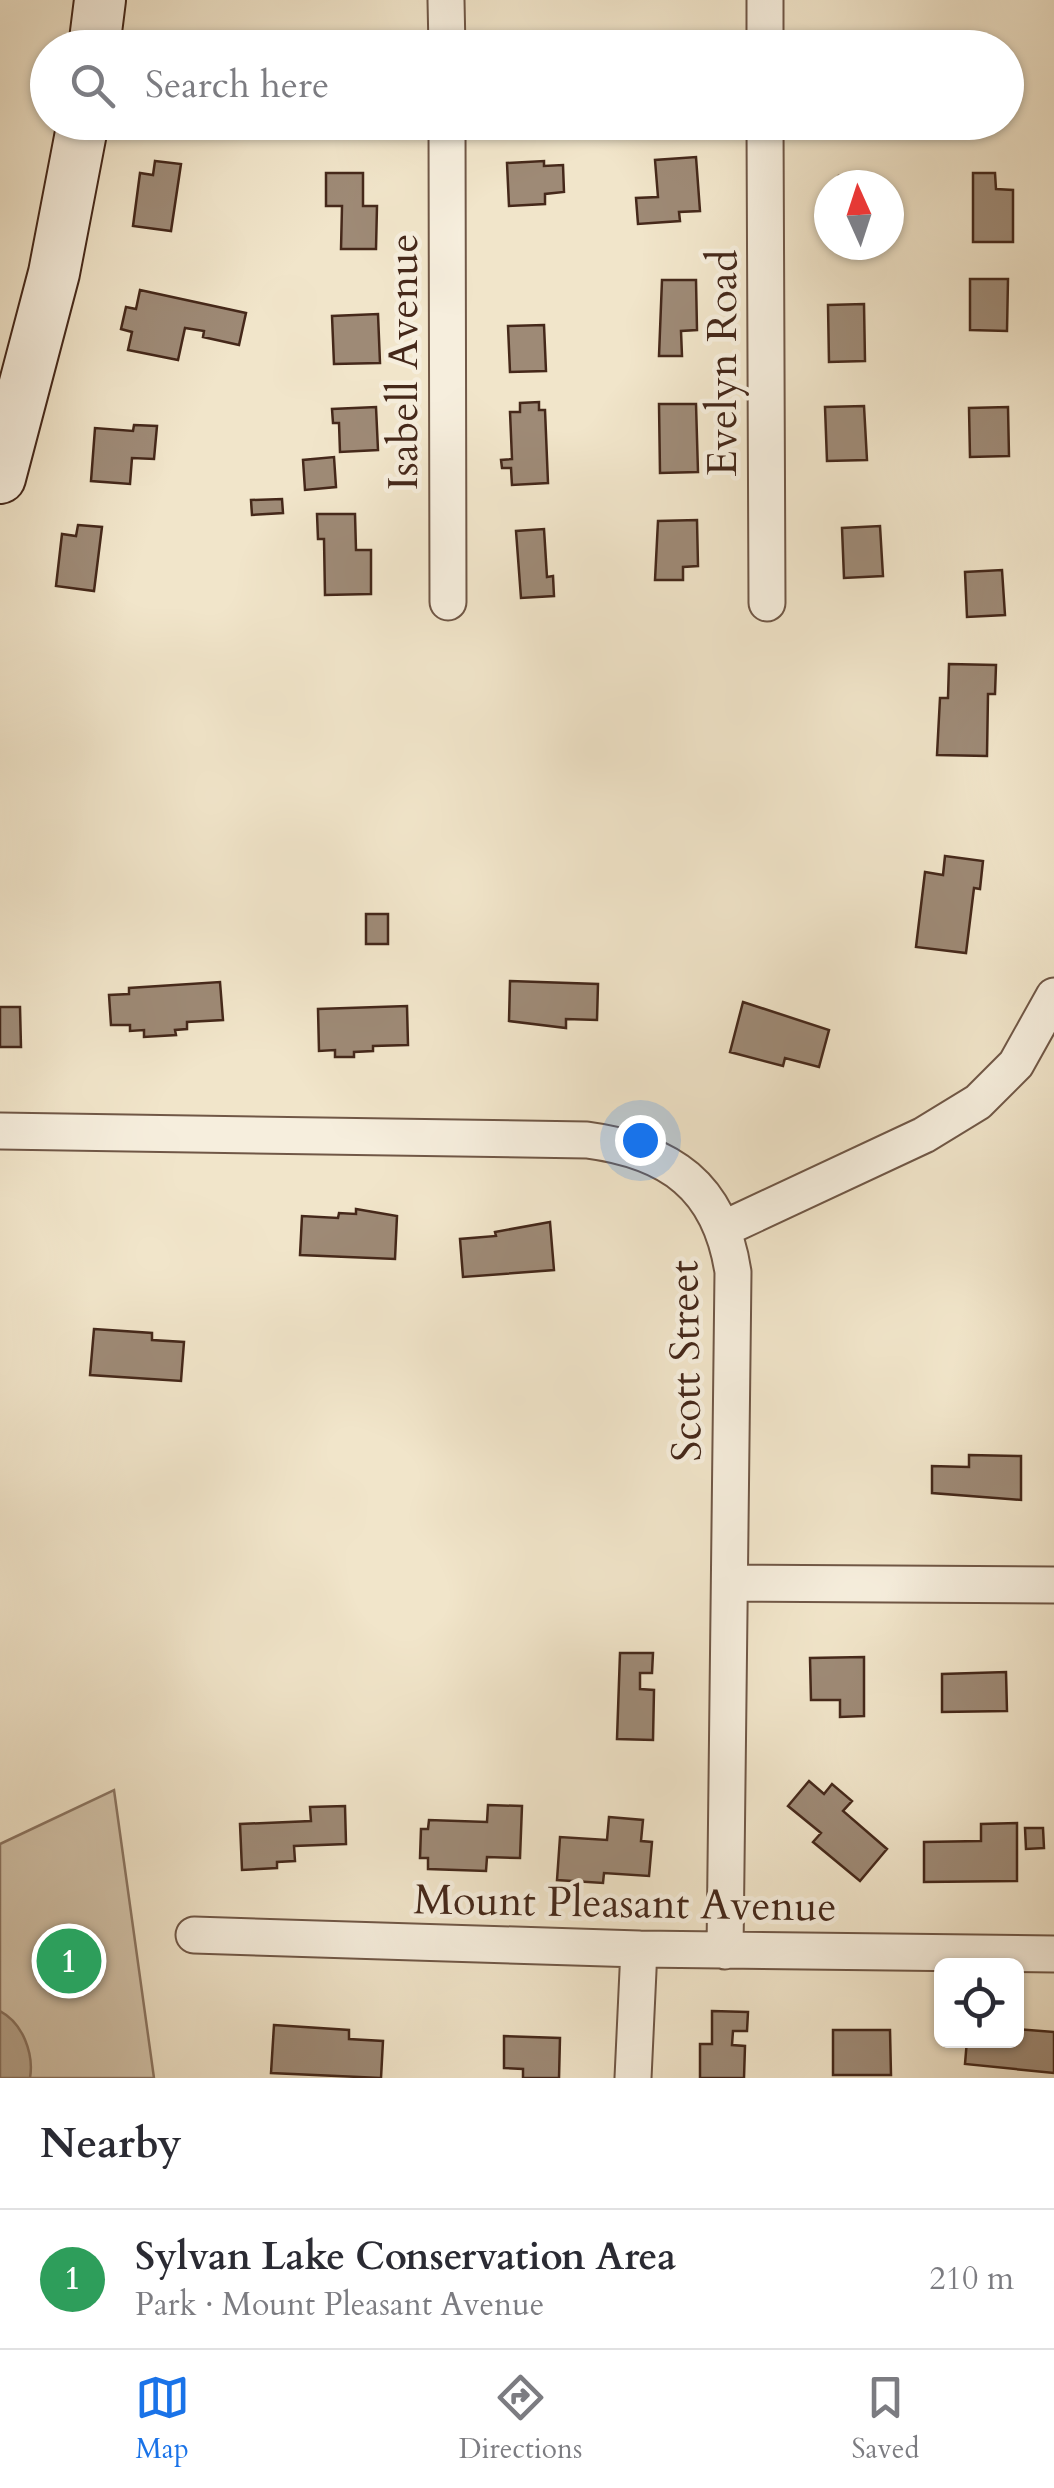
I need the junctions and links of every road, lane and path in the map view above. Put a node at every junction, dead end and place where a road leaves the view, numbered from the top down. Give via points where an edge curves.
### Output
1 (100, 0) edge
2 (446, 0) edge
3 (765, 0) edge
4 (96, 30) edge
5 (446, 30) edge
6 (765, 30) edge
7 (80, 140) edge
8 (447, 140) edge
9 (765, 140) edge
10 (0, 478) edge
11 (448, 602) dead end
12 (768, 604) dead end
13 (1054, 996) edge
14 (0, 1130) edge
15 (724, 1229) junction
16 (730, 1583) junction
17 (1054, 1585) edge
18 (194, 1935) dead end
19 (639, 1949) junction
20 (726, 1950) junction
21 (1054, 1954) edge
22 (633, 2078) edge

1 - 4 main road
2 - 5 street
3 - 6 street
7 - 10 main road via 54,273
8 - 11 street, Isabell Avenue
9 - 12 street, Evelyn Road
13 - 15 street via 1016,1064 978,1102 924,1135
14 - 15 street, Scott Street via 531,1137 617,1144 685,1175
15 - 16 street, Scott Street via 734,1308
16 - 17 street
16 - 20 street, Scott Street
18 - 19 street, Mount Pleasant Avenue
19 - 20 street, Mount Pleasant Avenue
19 - 22 street
20 - 21 street, Mount Pleasant Avenue

